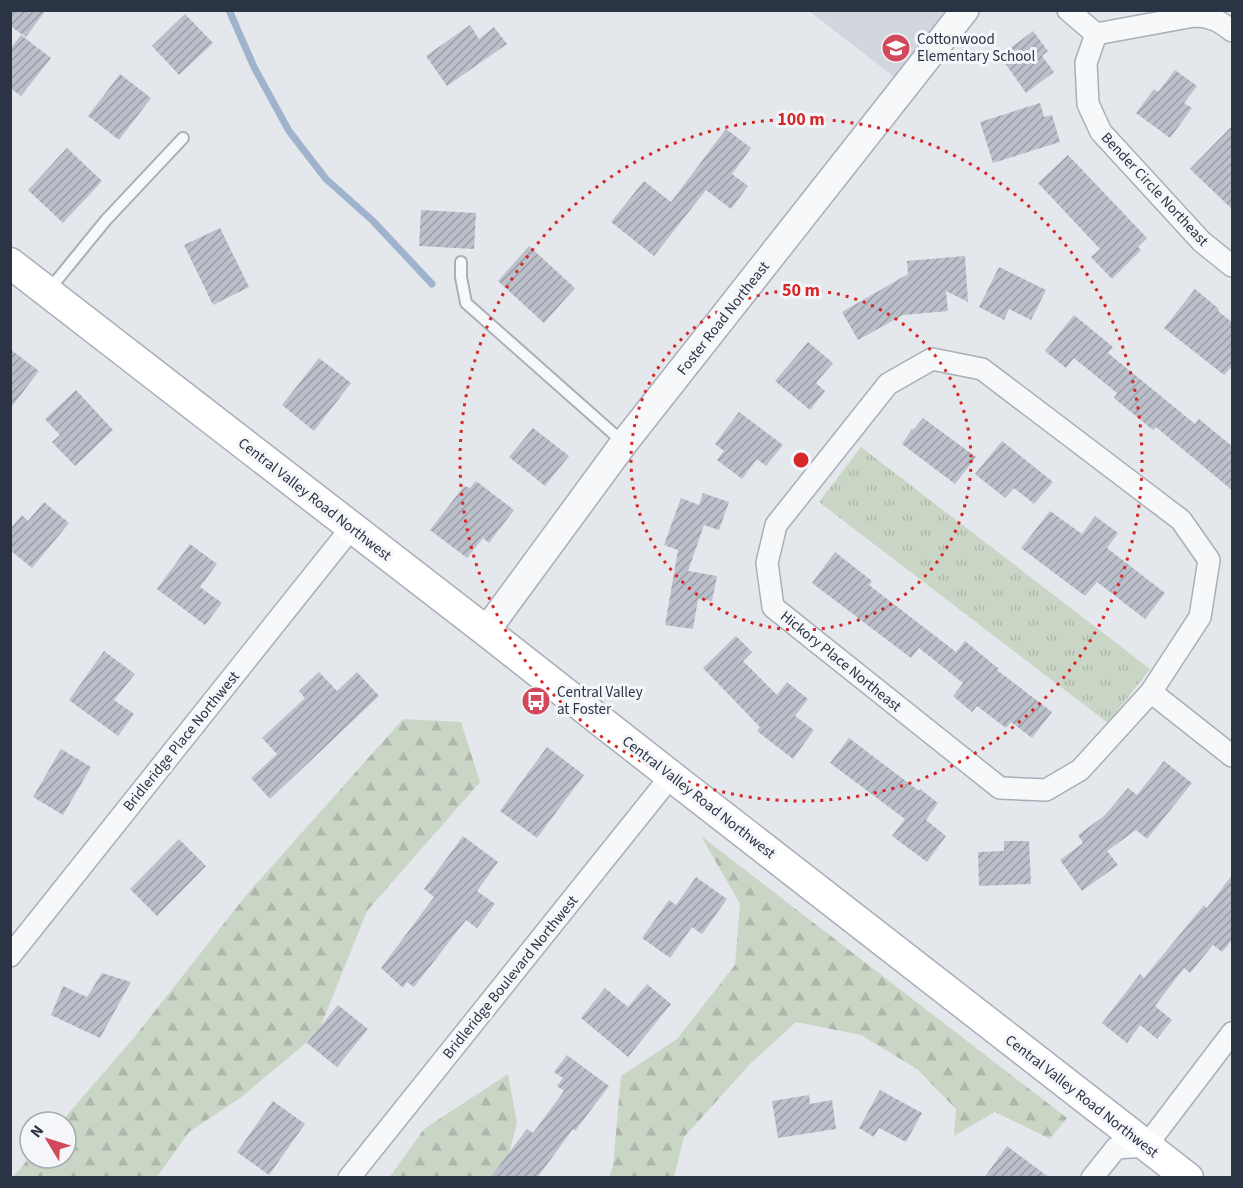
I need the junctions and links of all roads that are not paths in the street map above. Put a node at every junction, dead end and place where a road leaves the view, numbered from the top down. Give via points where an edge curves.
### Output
1 (965, 10) edge
2 (1068, 10) edge
3 (1233, 31) edge
4 (1096, 34) junction
5 (183, 138) dead end
6 (461, 262) dead end
7 (10, 263) edge
8 (1233, 266) edge
9 (48, 292) junction
10 (624, 443) junction
11 (352, 527) junction
12 (486, 631) junction
13 (1151, 692) junction
14 (1233, 756) edge
15 (671, 776) junction
16 (10, 956) edge
17 (1233, 1033) edge
18 (1146, 1146) junction
19 (349, 1178) edge
20 (1092, 1178) edge
21 (1188, 1178) edge

1 - 10 street, Foster Road Northeast
2 - 4 street
3 - 4 street via 1220,21 1194,16
4 - 8 street, Bender Circle Northeast via 1086,63 1088,104 1101,132 1202,242
5 - 9 lane via 106,220
6 - 10 lane via 466,303
7 - 9 main road, Central Valley Road Northwest
9 - 11 main road, Central Valley Road Northwest
10 - 12 street, Foster Road Northeast
11 - 12 main road, Central Valley Road Northwest
11 - 16 street, Bridleridge Place Northwest
12 - 15 main road, Central Valley Road Northwest
13 - 13 street, Hickory Place Northeast via 1080,770 1046,790 1000,788 773,607 767,563 776,525 888,384 933,359 982,369 1181,520 1209,560 1200,617
13 - 14 street
15 - 18 main road, Central Valley Road Northwest
15 - 19 street, Bridleridge Boulevard Northwest
17 - 18 street
18 - 20 street via 1116,1148
18 - 21 main road, Central Valley Road Northwest

